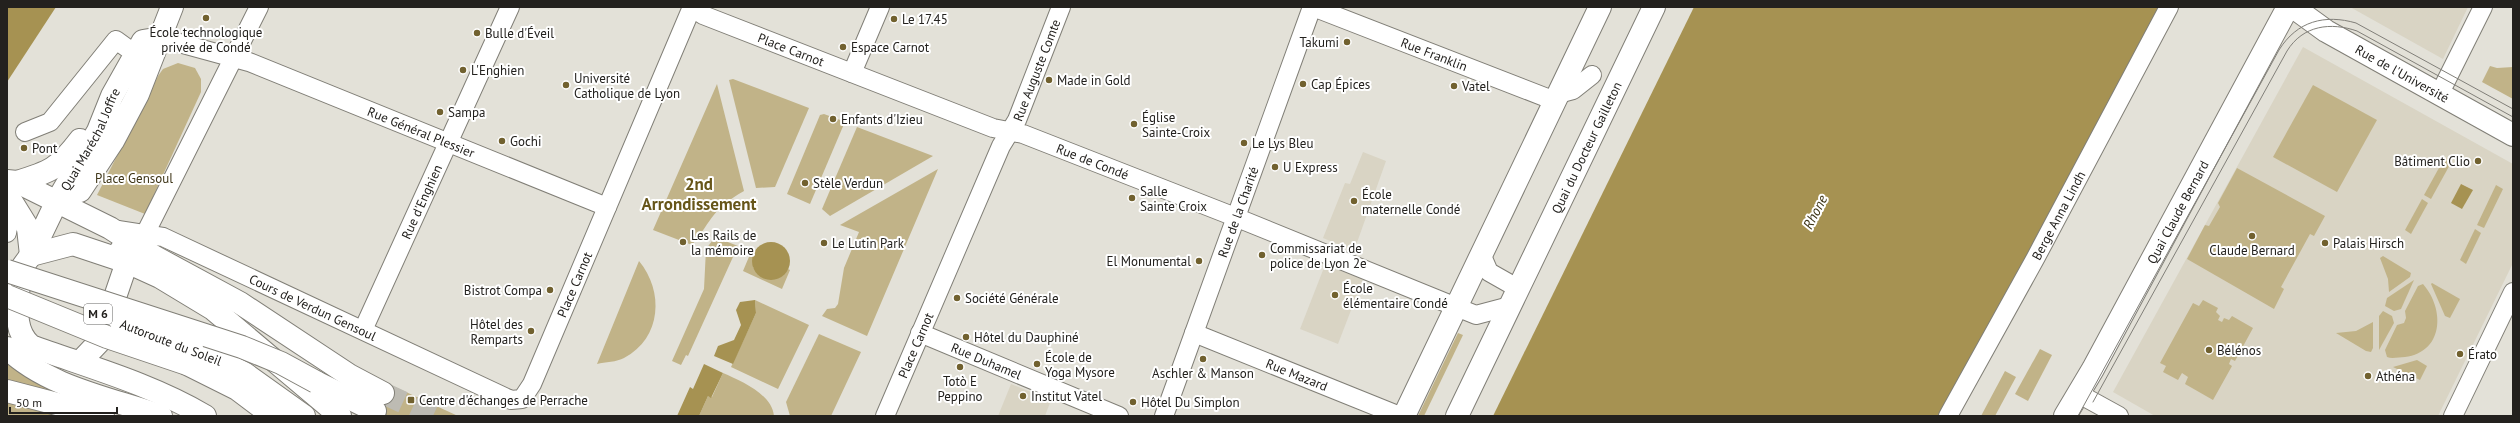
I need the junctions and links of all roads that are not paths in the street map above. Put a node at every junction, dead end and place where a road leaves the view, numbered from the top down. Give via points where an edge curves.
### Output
1 (172, 7) edge
2 (259, 7) edge
3 (510, 7) edge
4 (692, 7) edge
5 (880, 7) edge
6 (1061, 7) edge
7 (1312, 7) edge
8 (1600, 7) edge
9 (1654, 7) edge
10 (2288, 7) edge
11 (2293, 7) edge
12 (2483, 7) edge
13 (2167, 10) edge
14 (161, 38) junction
15 (128, 48) dead end
16 (234, 58) junction
17 (852, 73) junction
18 (1592, 76) dead end
19 (2440, 93) junction
20 (112, 96) junction
21 (1556, 98) junction
22 (1010, 131) junction
23 (25, 132) dead end
24 (2513, 135) edge
25 (448, 143) junction
26 (11, 190) edge
27 (80, 191) dead end
28 (57, 201) junction
29 (607, 207) junction
30 (1236, 218) junction
31 (110, 228) junction
32 (7, 233) edge
33 (137, 248) junction
34 (1482, 256) junction
35 (14, 272) edge
36 (2513, 292) edge
37 (7, 296) edge
38 (1515, 297) junction
39 (1457, 308) junction
40 (363, 330) junction
41 (920, 333) junction
42 (1194, 333) junction
43 (31, 346) junction
44 (7, 347) edge
45 (189, 356) junction
46 (80, 362) junction
47 (223, 382) junction
48 (7, 391) edge
49 (2079, 394) junction
50 (511, 400) joint
51 (103, 416) edge
52 (161, 416) edge
53 (205, 416) edge
54 (259, 416) edge
55 (273, 416) edge
56 (304, 416) edge
57 (340, 416) edge
58 (884, 416) edge
59 (1119, 416) edge
60 (1164, 416) edge
61 (1400, 416) edge
62 (1404, 416) edge
63 (1457, 416) edge
64 (1948, 416) edge
65 (2065, 416) edge
66 (2119, 416) edge
67 (2453, 416) edge

1 - 14 main road, Quai Maréchal Joffre
2 - 16 street
3 - 25 street, Rue d'Enghien
4 - 17 street, Place Carnot via 703,15
4 - 29 street, Place Carnot
5 - 17 street
6 - 22 street, Rue Auguste Comte via 1017,120
7 - 21 street, Rue Franklin
7 - 30 street, Rue de la Charité
8 - 21 main road
9 - 38 main road, Quai du Docteur Gailleton
10 - 49 main road, Quai Claude Bernard
11 - 19 main road, Rue de l'Université via 2326,31
12 - 19 street
13 - 64 street, Berge Anna Lindh via 2035,259
14 - 16 street
14 - 20 main road, Quai Maréchal Joffre via 143,41
14 - 27 main road, Quai Maréchal Joffre via 138,94 113,141
15 - 23 street via 116,40 50,122
16 - 25 street, Rue Général Plessier
16 - 33 street
17 - 22 street, Place Carnot via 993,128
18 - 21 street, Quai du Docteur Gailleton via 1573,90
19 - 24 main road, Rue de l'Université
20 - 26 main road via 66,159 49,172
20 - 28 main road, Quai Maréchal Joffre via 98,131
21 - 34 main road
22 - 30 street, Rue de Condé
22 - 41 street, Place Carnot via 1000,146
25 - 29 street, Rue Général Plessier
25 - 40 street, Rue d'Enghien
26 - 28 main road
26 - 32 street
26 - 35 main road via 28,228
28 - 31 main road
28 - 35 main road, Quai Maréchal Joffre
29 - 50 street, Place Carnot via 532,384 522,399
30 - 39 street, Rue de Condé
30 - 42 street, Rue de la Charité
31 - 33 main road
31 - 33 street, Cours de Verdun Gensoul
33 - 35 main road via 73,244
33 - 35 main road, bridge via 240,302 349,375 379,402 316,382 281,363 228,342
33 - 40 street, Cours de Verdun Gensoul via 170,240
33 - 46 main road via 100,341
33 - 57 main road
34 - 38 street via 1489,272
34 - 39 main road
35 - 43 main road via 17,320 22,335
35 - 45 main road, Autoroute du Soleil / M 6, bridge
36 - 67 street
37 - 45 main road, Autoroute du Soleil / M 6, bridge via 94,332
38 - 39 street, Rue de Condé via 1476,315
38 - 63 main road, Quai du Docteur Gailleton
39 - 62 main road
40 - 50 street, Cours de Verdun Gensoul
41 - 58 street, Place Carnot
41 - 59 street, Rue Duhamel
42 - 60 street, Rue de la Charité
42 - 61 street, Rue Mazard
43 - 44 street
43 - 46 main road
44 - 52 main road via 22,361 49,377
45 - 47 main road, Autoroute du Soleil / M 6
45 - 56 main road, Autoroute du Soleil / M 6 via 244,373
46 - 53 main road via 163,395
47 - 54 main road
47 - 55 main road, Autoroute du Soleil / M 6
48 - 51 main road
49 - 65 main road, Quai Claude Bernard
49 - 66 street

